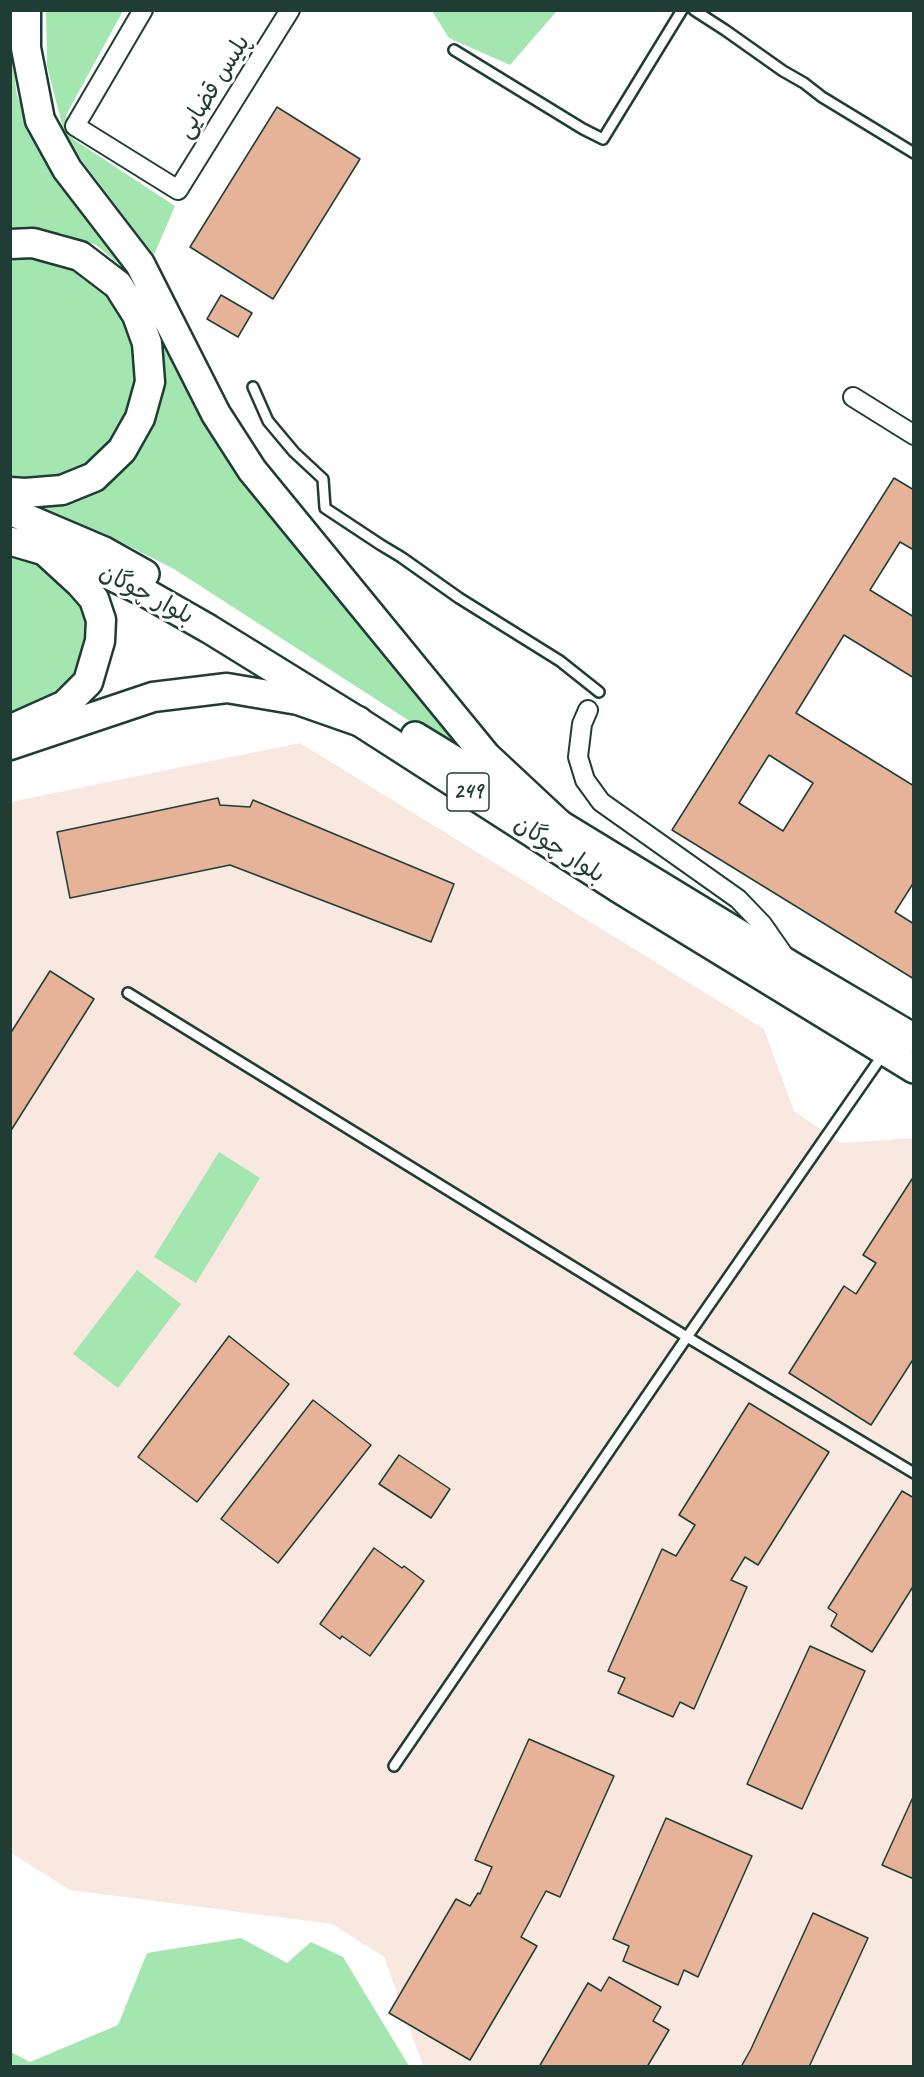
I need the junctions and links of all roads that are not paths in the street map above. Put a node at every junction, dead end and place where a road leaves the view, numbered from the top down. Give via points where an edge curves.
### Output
1 (26, 10) edge
2 (143, 10) edge
3 (290, 10) edge
4 (682, 10) edge
5 (694, 10) edge
6 (454, 50) dead end
7 (914, 153) edge
8 (10, 244) edge
9 (253, 387) dead end
10 (853, 397) dead end
11 (914, 435) edge
12 (10, 492) edge
13 (10, 511) edge
14 (10, 541) edge
15 (43, 549) junction
16 (599, 692) dead end
17 (588, 710) dead end
18 (358, 721) junction
19 (10, 728) edge
20 (10, 745) edge
21 (561, 826) junction
22 (792, 966) junction
23 (128, 993) dead end
24 (914, 1038) edge
25 (885, 1051) junction
26 (914, 1069) edge
27 (687, 1337) junction
28 (914, 1473) edge
29 (394, 1766) dead end

1 - 21 highway via 26,48 40,120 67,169 140,264 216,414 252,470 486,756
2 - 3 street, پلیس قضایی via 75,126 178,190
4 - 6 lane via 603,139
5 - 7 lane via 822,97
8 - 12 highway via 33,243 80,256 118,285 137,315 147,344 150,382 140,418 122,450 94,477 62,490
9 - 16 lane via 274,429 323,479 325,508 560,660
10 - 11 street
13 - 21 main road, بلوار چوگان / 249 via 104,551 196,601
14 - 15 main road, بلوار چوگان / 249
15 - 18 main road, بلوار چوگان / 249 via 82,562 146,593
15 - 19 highway via 94,599 101,620 100,641 88,682 65,705
17 - 22 street via 578,757 585,780 602,802 738,899
18 - 20 highway via 298,700 227,688 153,697
18 - 25 main road, بلوار چوگان / 249 via 618,888
21 - 22 main road, بلوار چوگان / 249
22 - 24 main road, بلوار چوگان / 249
23 - 27 lane
25 - 26 main road, بلوار چوگان / 249
25 - 27 lane
27 - 28 lane
27 - 29 lane

